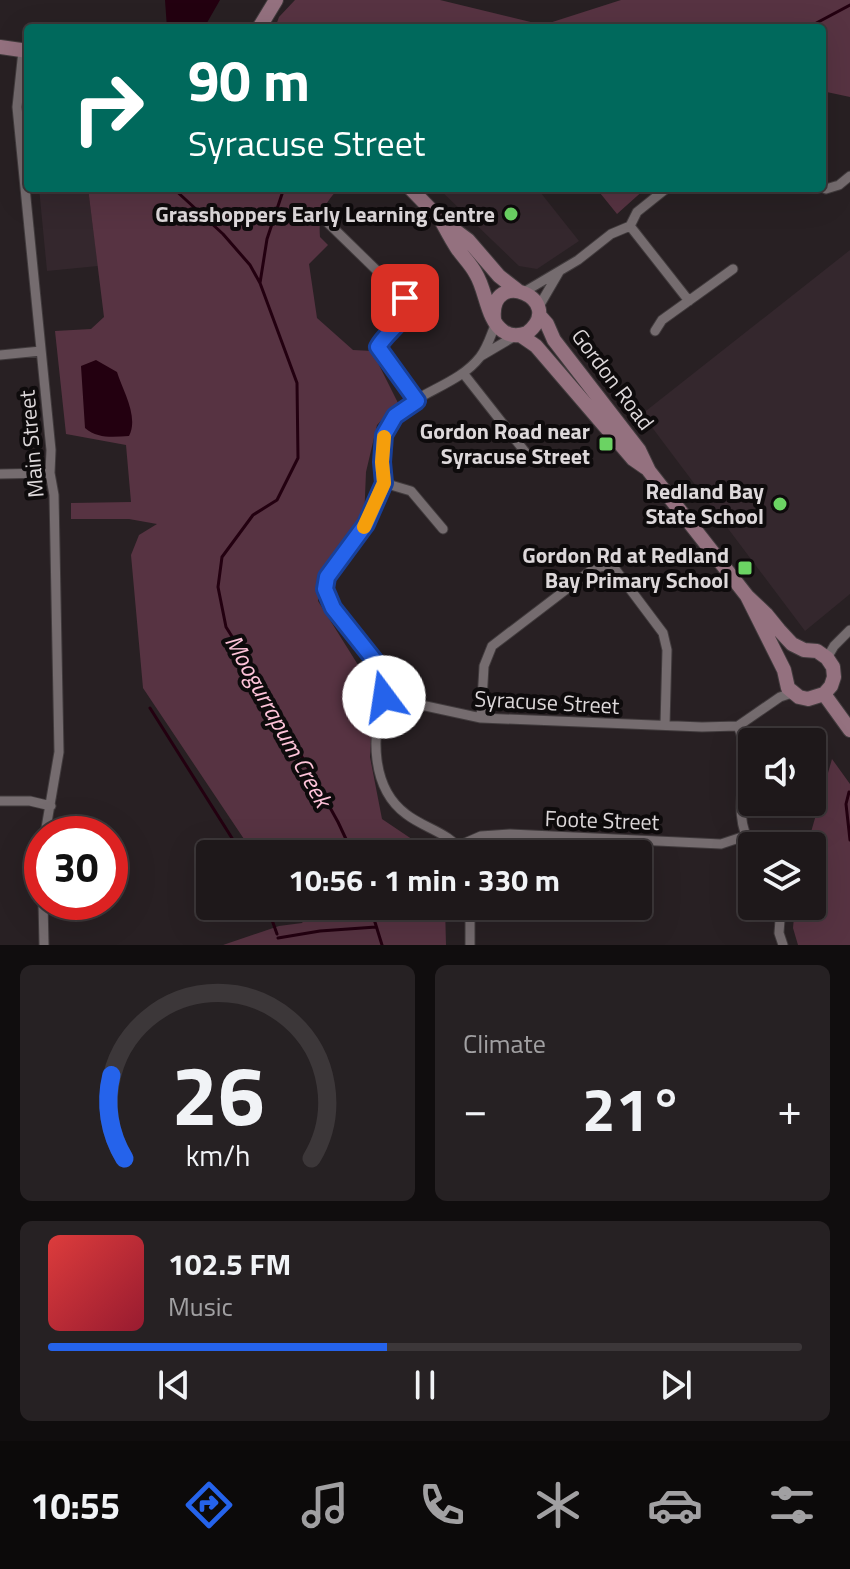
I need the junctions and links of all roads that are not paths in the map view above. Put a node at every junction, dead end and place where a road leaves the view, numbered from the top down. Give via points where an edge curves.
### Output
1 (276, 0) edge
2 (261, 24) edge
3 (0, 47) edge
4 (24, 51) edge
5 (24, 58) edge
6 (850, 176) edge
7 (24, 178) edge
8 (826, 189) edge
9 (25, 192) edge
10 (414, 192) edge
11 (662, 192) edge
12 (441, 220) junction
13 (326, 221) dead end
14 (630, 226) junction
15 (733, 269) dead end
16 (559, 272) junction
17 (521, 291) junction
18 (689, 301) junction
19 (538, 311) junction
20 (495, 321) junction
21 (655, 331) dead end
22 (518, 336) junction
23 (41, 351) junction
24 (0, 355) edge
25 (481, 356) junction
26 (463, 373) junction
27 (417, 401) junction
28 (533, 462) dead end
29 (649, 471) junction
30 (50, 473) junction
31 (0, 474) edge
32 (384, 483) junction
33 (443, 529) dead end
34 (747, 596) junction
35 (850, 630) edge
36 (804, 650) junction
37 (827, 658) junction
38 (784, 670) junction
39 (792, 693) junction
40 (824, 694) junction
41 (384, 697) junction
42 (481, 718) junction
43 (665, 725) junction
44 (738, 726) junction
45 (850, 730) edge
46 (0, 801) edge
47 (51, 806) junction
48 (49, 816) edge
49 (744, 832) edge
50 (738, 838) edge
51 (450, 840) edge
52 (475, 840) edge
53 (637, 840) edge
54 (652, 841) edge
55 (43, 920) edge
56 (470, 920) edge
57 (780, 920) edge
58 (44, 945) edge
59 (470, 945) edge
60 (783, 945) edge

1 - 2 street
3 - 4 street
5 - 7 street, Main Street via 17,107
6 - 8 street
9 - 23 street, Main Street
10 - 12 street
11 - 14 street via 637,212
12 - 17 street
12 - 20 street via 477,274
13 - 27 street via 405,298 404,317 378,347
14 - 16 street
14 - 18 street
15 - 18 street
16 - 17 street
16 - 19 street
17 - 19 street via 535,301
17 - 20 street via 498,299
18 - 21 street
19 - 22 street via 533,328
19 - 29 street, Gordon Road
20 - 22 street via 504,332
20 - 25 street
22 - 25 street
22 - 29 street, Gordon Road via 536,346
23 - 24 street
23 - 30 street, Main Street
25 - 26 street
26 - 27 street
26 - 28 street
27 - 32 street via 395,416 384,435
29 - 34 street, Gordon Road
30 - 31 street
30 - 47 street, Main Street via 59,752
32 - 33 street via 411,491
32 - 41 street via 366,524 327,577 325,589 333,608 383,671
34 - 36 street, Gordon Road
34 - 38 street, Gordon Road
35 - 37 street
36 - 37 street, Gordon Road
36 - 38 street via 791,657
37 - 40 street via 834,677
38 - 39 street, Gordon Road
39 - 40 street via 808,699
39 - 44 street
40 - 45 street
41 - 42 street, Syracuse Street
41 - 51 street via 374,750 384,788 405,814
42 - 43 street, Syracuse Street
42 - 43 street via 484,666 492,646 604,566 615,569 663,633
43 - 44 street, Syracuse Street
44 - 49 street via 744,745
46 - 47 street
47 - 48 street, Main Street
50 - 54 street, Foote Street via 721,844
52 - 53 street, Foote Street via 510,834
55 - 58 street
56 - 59 street
57 - 60 street

